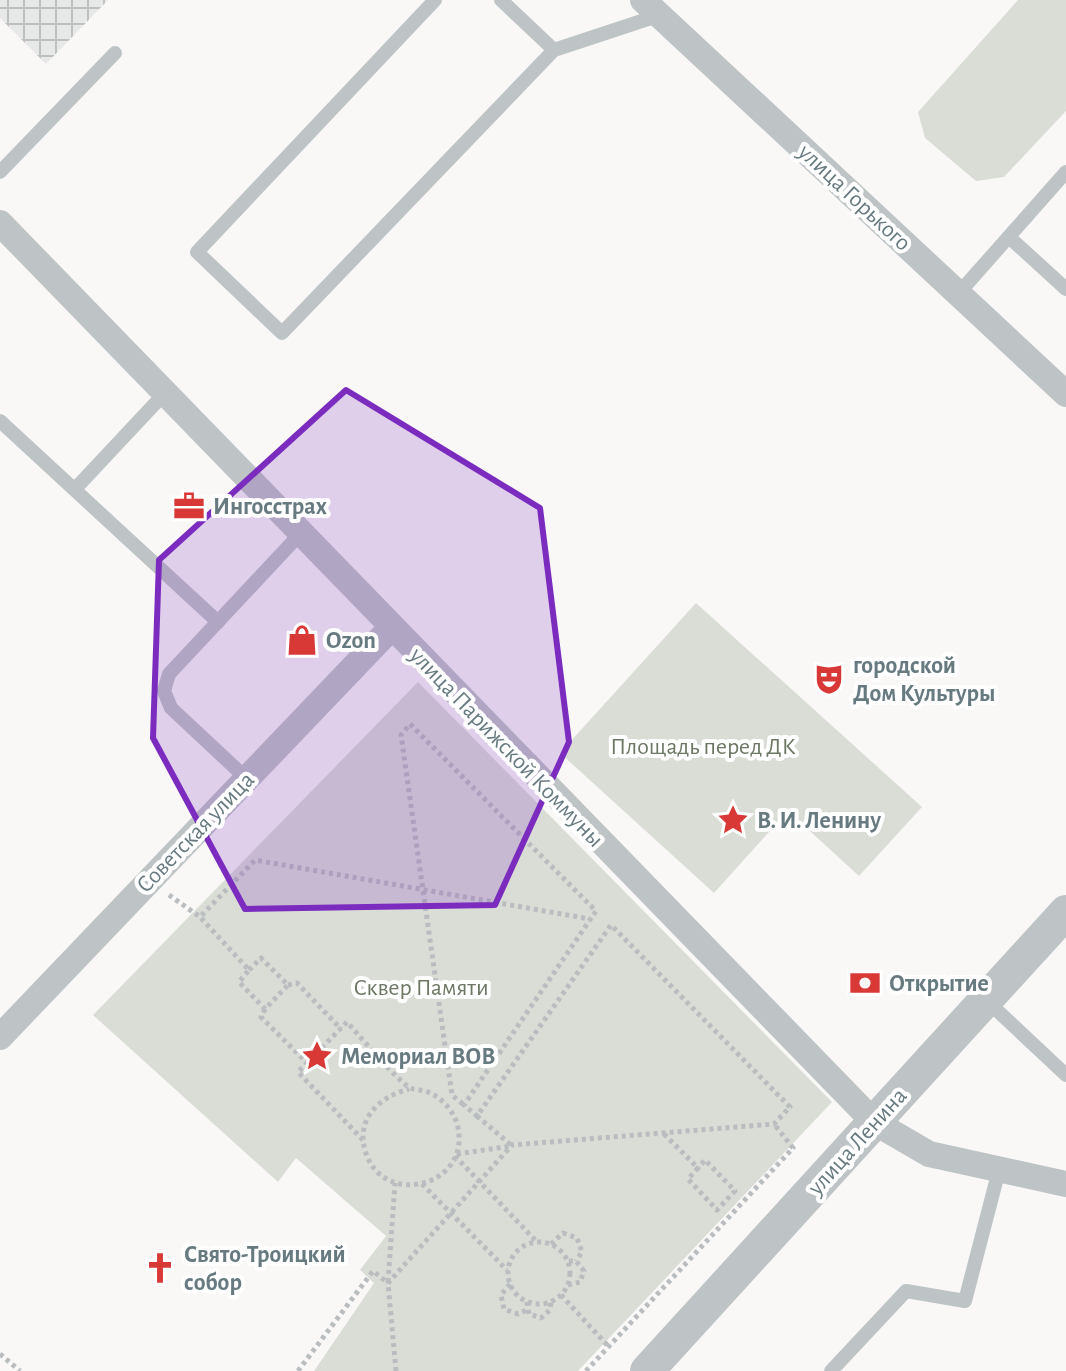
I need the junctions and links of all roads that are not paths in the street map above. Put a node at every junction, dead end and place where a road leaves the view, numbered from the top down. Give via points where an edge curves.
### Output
1 (435, 0) edge
2 (501, 0) edge
3 (651, 8) edge
4 (554, 50) junction
5 (115, 53) dead end
6 (0, 172) edge
7 (1066, 172) edge
8 (0, 223) edge
9 (1009, 237) junction
10 (1066, 289) edge
11 (958, 294) junction
12 (164, 394) junction
13 (1066, 394) edge
14 (0, 421) edge
15 (75, 489) junction
16 (300, 534) junction
17 (218, 622) junction
18 (391, 628) junction
19 (247, 779) junction
20 (1066, 912) edge
21 (986, 1000) junction
22 (0, 1037) edge
23 (1066, 1075) edge
24 (874, 1122) junction
25 (999, 1170) junction
26 (1066, 1184) edge
27 (647, 1371) edge
28 (831, 1371) edge

1 - 4 lane via 197,252 282,333
2 - 4 lane
3 - 4 lane
3 - 11 street, улица Горького
5 - 6 lane
7 - 9 lane
8 - 12 street, улица Парижской Коммуны
9 - 10 lane
9 - 11 lane
11 - 13 street, улица Горького
12 - 15 lane
12 - 16 street, улица Парижской Коммуны
14 - 15 lane
15 - 17 lane
16 - 17 lane
16 - 18 street, улица Парижской Коммуны
17 - 19 lane via 169,674 164,691 171,708
18 - 19 street, Советская улица
18 - 24 street, улица Парижской Коммуны
19 - 22 street, Советская улица
20 - 21 street, улица Ленина
21 - 23 lane
21 - 24 street, улица Ленина
24 - 25 street, улица Парижской Коммуны via 929,1154
24 - 27 street, улица Ленина
25 - 26 street, улица Парижской Коммуны
25 - 28 lane via 965,1301 906,1291

